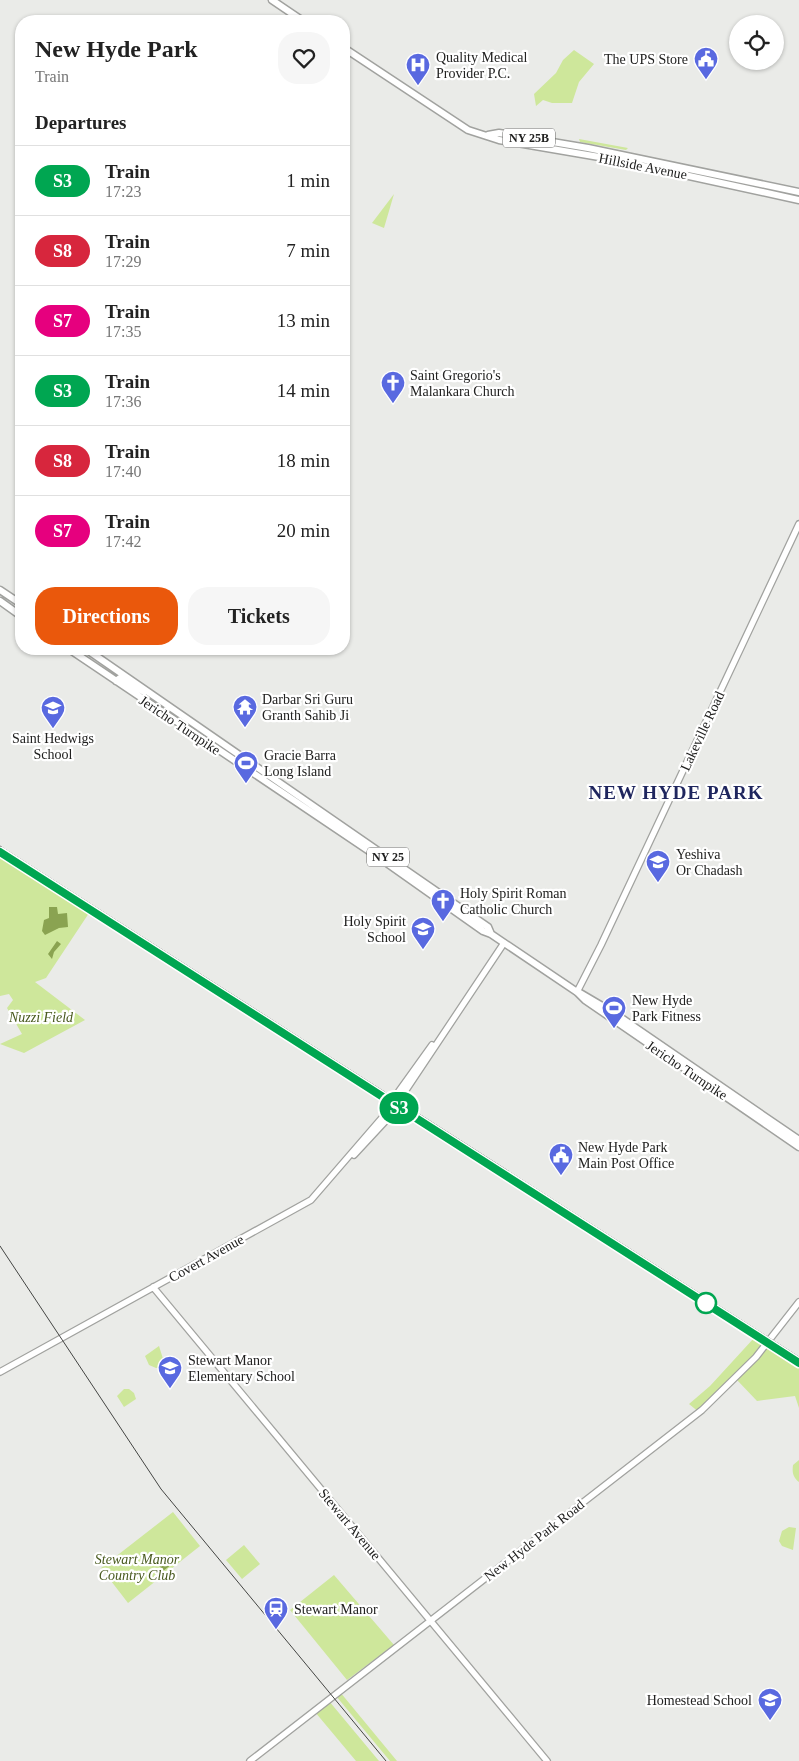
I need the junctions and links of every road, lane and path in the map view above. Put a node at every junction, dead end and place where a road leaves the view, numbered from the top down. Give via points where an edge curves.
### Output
1 (272, 0) edge
2 (295, 15) edge
3 (350, 52) edge
4 (487, 135) junction
5 (799, 192) edge
6 (799, 200) edge
7 (799, 524) edge
8 (0, 590) edge
9 (15, 600) edge
10 (0, 601) edge
11 (15, 612) edge
12 (78, 655) edge
13 (95, 655) edge
14 (116, 680) junction
15 (161, 700) junction
16 (425, 887) junction
17 (504, 942) junction
18 (577, 992) junction
19 (440, 1036) junction
20 (677, 1063) junction
21 (692, 1066) junction
22 (406, 1090) dead end
23 (399, 1095) dead end
24 (391, 1109) dead end
25 (799, 1140) edge
26 (799, 1147) edge
27 (153, 1287) junction
28 (799, 1302) edge
29 (0, 1372) edge
30 (431, 1621) junction
31 (250, 1761) edge
32 (547, 1761) edge

1 - 2 main road
3 - 4 main road, Hillside Avenue / NY 25B via 454,122
4 - 5 main road, Hillside Avenue / NY 25B via 499,133 576,145
4 - 6 main road, Hillside Avenue / NY 25B
7 - 18 main road, Lakeville Road
8 - 9 main road
10 - 11 main road
12 - 14 main road, Jericho Turnpike / NY 25
13 - 15 main road, Jericho Turnpike / NY 25
14 - 15 main road via 120,678
14 - 16 main road, Jericho Turnpike / NY 25
15 - 16 main road, Jericho Turnpike / NY 25
16 - 17 main road, Jericho Turnpike / NY 25 via 488,927 491,934
17 - 18 main road, Jericho Turnpike / NY 25
17 - 19 main road
18 - 20 main road, Jericho Turnpike / NY 25
18 - 21 main road, Jericho Turnpike / NY 25 via 588,996
19 - 22 main road
19 - 23 main road
20 - 21 main road
20 - 26 main road, Jericho Turnpike / NY 25
21 - 25 main road, Jericho Turnpike / NY 25
24 - 27 main road, Covert Avenue via 362,1147 309,1202
27 - 29 main road, Covert Avenue
27 - 30 main road, Stewart Avenue
28 - 30 main road, New Hyde Park Road via 756,1357 704,1408
30 - 31 main road, New Hyde Park Road
30 - 32 main road, Stewart Avenue

